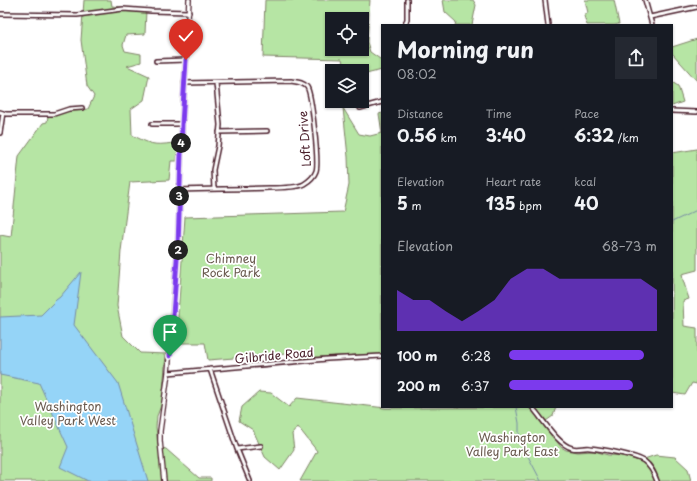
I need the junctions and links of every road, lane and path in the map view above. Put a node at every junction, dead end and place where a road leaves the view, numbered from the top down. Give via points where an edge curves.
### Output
1 (189, 0) edge
2 (407, 0) edge
3 (545, 0) edge
4 (646, 0) edge
5 (697, 6) edge
6 (189, 12) junction
7 (1, 14) edge
8 (650, 17) junction
9 (405, 24) edge
10 (548, 24) edge
11 (652, 24) edge
12 (156, 60) dead end
13 (186, 60) junction
14 (184, 83) junction
15 (216, 83) junction
16 (381, 102) edge
17 (369, 106) edge
18 (82, 108) dead end
19 (673, 111) edge
20 (697, 112) edge
21 (1, 113) edge
22 (152, 124) dead end
23 (182, 124) junction
24 (267, 131) dead end
25 (0, 132) edge
26 (219, 132) junction
27 (214, 189) junction
28 (179, 190) junction
29 (381, 356) edge
30 (210, 369) junction
31 (168, 373) junction
32 (533, 408) edge
33 (261, 446) dead end
34 (237, 449) junction
35 (164, 481) edge
36 (250, 481) edge
37 (657, 481) edge

1 - 6 street
2 - 9 street
3 - 10 street
4 - 8 street
5 - 8 street
6 - 7 street via 123,9 77,15
6 - 13 street
8 - 11 street
12 - 13 street
13 - 14 street
14 - 15 street, Loft Drive
14 - 23 street
15 - 26 street
15 - 27 street, Loft Drive via 291,81 306,86 310,93 317,160 312,177 301,186
16 - 17 street
18 - 21 street via 54,114
19 - 20 street
21 - 25 street
22 - 23 street
23 - 28 street
24 - 26 street
26 - 27 street via 213,170
27 - 28 street, Loft Drive
28 - 31 street via 178,246
29 - 30 street, Gilbride Road
30 - 31 street, Gilbride Road
30 - 34 street
31 - 35 street via 160,431
32 - 37 street via 562,443 572,449 590,448 640,459 652,469
33 - 34 street
34 - 36 street

